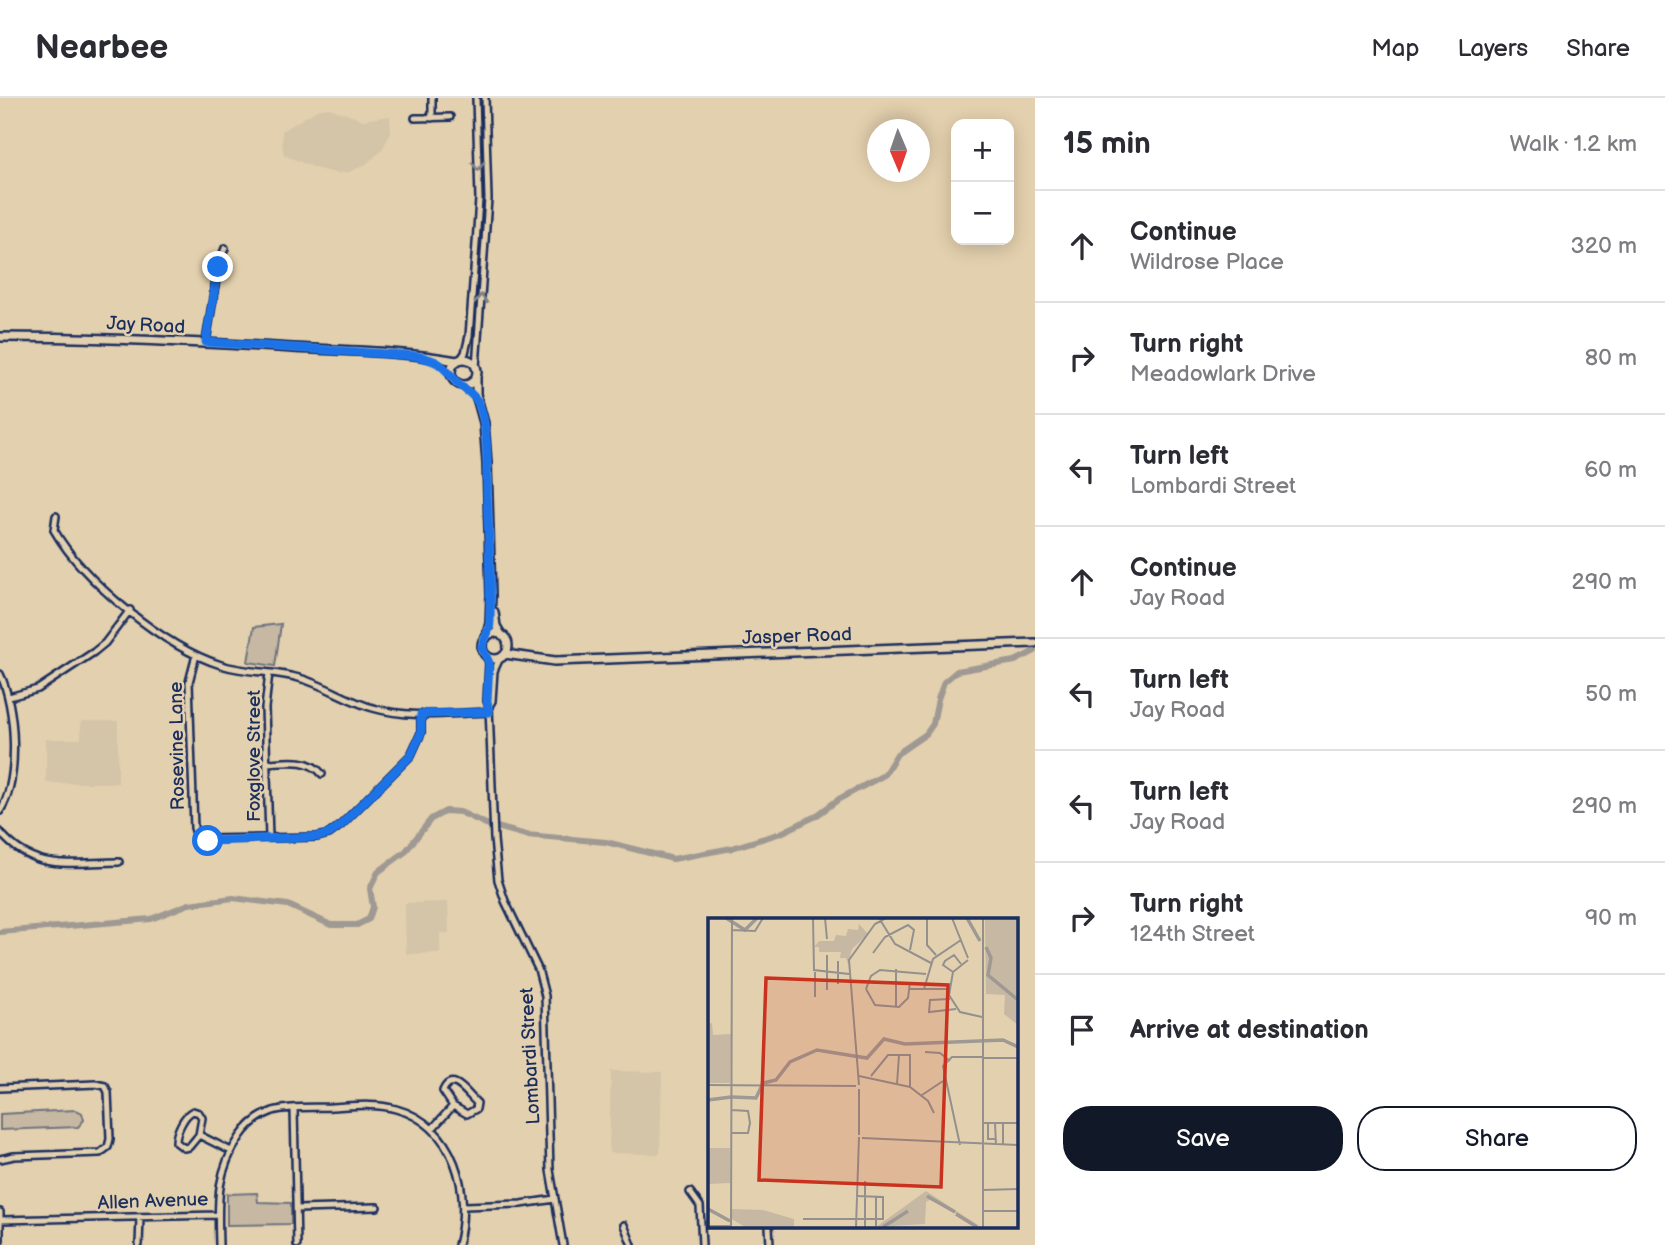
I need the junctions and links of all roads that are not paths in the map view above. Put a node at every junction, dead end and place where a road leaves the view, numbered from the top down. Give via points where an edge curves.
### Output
1 (432, 98) edge
2 (476, 98) edge
3 (485, 98) edge
4 (450, 117) dead end
5 (415, 118) dead end
6 (432, 118) junction
7 (477, 134) junction
8 (486, 134) junction
9 (225, 248) dead end
10 (0, 337) edge
11 (206, 342) junction
12 (416, 356) junction
13 (459, 361) junction
14 (476, 367) junction
15 (452, 374) junction
16 (476, 377) junction
17 (461, 384) junction
18 (478, 404) junction
19 (56, 516) dead end
20 (491, 595) junction
21 (130, 610) junction
22 (486, 638) junction
23 (505, 638) junction
24 (1035, 643) edge
25 (196, 655) junction
26 (487, 656) junction
27 (503, 656) junction
28 (560, 659) junction
29 (269, 673) junction
30 (0, 674) edge
31 (9, 696) junction
32 (489, 709) junction
33 (421, 714) junction
34 (267, 763) junction
35 (322, 774) dead end
36 (0, 811) edge
37 (0, 832) edge
38 (269, 838) junction
39 (119, 862) dead end
40 (0, 1088) edge
41 (453, 1106) junction
42 (294, 1109) junction
43 (432, 1129) junction
44 (199, 1135) junction
45 (231, 1151) junction
46 (0, 1159) edge
47 (690, 1192) dead end
48 (555, 1199) junction
49 (465, 1206) junction
50 (377, 1207) dead end
51 (296, 1209) junction
52 (0, 1212) edge
53 (218, 1215) junction
54 (140, 1217) junction
55 (1, 1220) edge
56 (624, 1225) dead end
57 (0, 1240) edge
58 (139, 1245) edge
59 (219, 1245) edge
60 (297, 1245) edge
61 (458, 1245) edge
62 (563, 1245) edge
63 (632, 1245) edge
64 (702, 1245) edge

1 - 6 street
2 - 7 street
3 - 8 street
4 - 6 street
5 - 6 street
7 - 8 street
7 -> 13 street via 477,244 469,336
14 -> 8 street via 486,235
9 - 11 street
10 - 11 street, Jay Road
11 - 12 street, Jay Road
12 - 13 street, Jay Road
12 - 15 street, Jay Road via 440,364
13 - 14 street via 471,361
13 - 15 street
14 - 16 street
15 - 17 street
16 - 17 street
16 - 18 street
17 - 18 street
18 - 20 street via 484,423
19 - 21 street via 54,530 79,565
20 - 22 street
20 - 23 street via 496,626
21 - 25 street
21 - 31 street via 94,652 38,689
22 - 23 street via 492,634
22 - 26 street via 482,647
23 - 27 street via 508,648
23 - 28 street, Jasper Road via 519,651
24 - 28 street, Jasper Road
25 - 29 street via 224,666
25 - 38 street, Rosevine Lane via 189,682 197,837 208,841
26 - 27 street
26 - 32 street, Lombardi Street
27 - 28 street, Jasper Road
27 - 32 street, Lombardi Street via 494,671
29 - 33 street via 300,678 371,708
29 - 34 street, Foxglove Street
30 - 31 street
31 - 36 street via 13,773
32 - 33 street
32 - 48 street, Lombardi Street via 496,866 502,892 542,982
33 - 38 street via 421,733 411,755 341,825 317,837
34 - 35 street via 309,763
34 - 38 street, Foxglove Street
37 - 39 street via 16,849 35,859
40 - 46 street via 104,1086 110,1139 100,1153
41 - 41 street via 467,1114 476,1110 477,1103 451,1082 443,1091
41 - 43 street
42 - 43 street, Allen Avenue via 385,1107 413,1115
42 - 45 street, Allen Avenue via 262,1115 247,1127
42 - 51 street
43 - 49 street, Allen Avenue via 462,1181
44 - 44 street via 189,1147 176,1142 193,1111 202,1118
44 - 45 street
45 - 53 street, Allen Avenue via 220,1179
47 - 64 street via 700,1206
48 - 49 street
48 - 62 street, Lombardi Street
49 - 61 street
50 - 51 street
51 - 60 street
52 - 55 street
53 - 54 street, Allen Avenue
53 - 59 street
54 - 55 street, Allen Avenue
54 - 58 street
55 - 57 street
56 - 63 street

